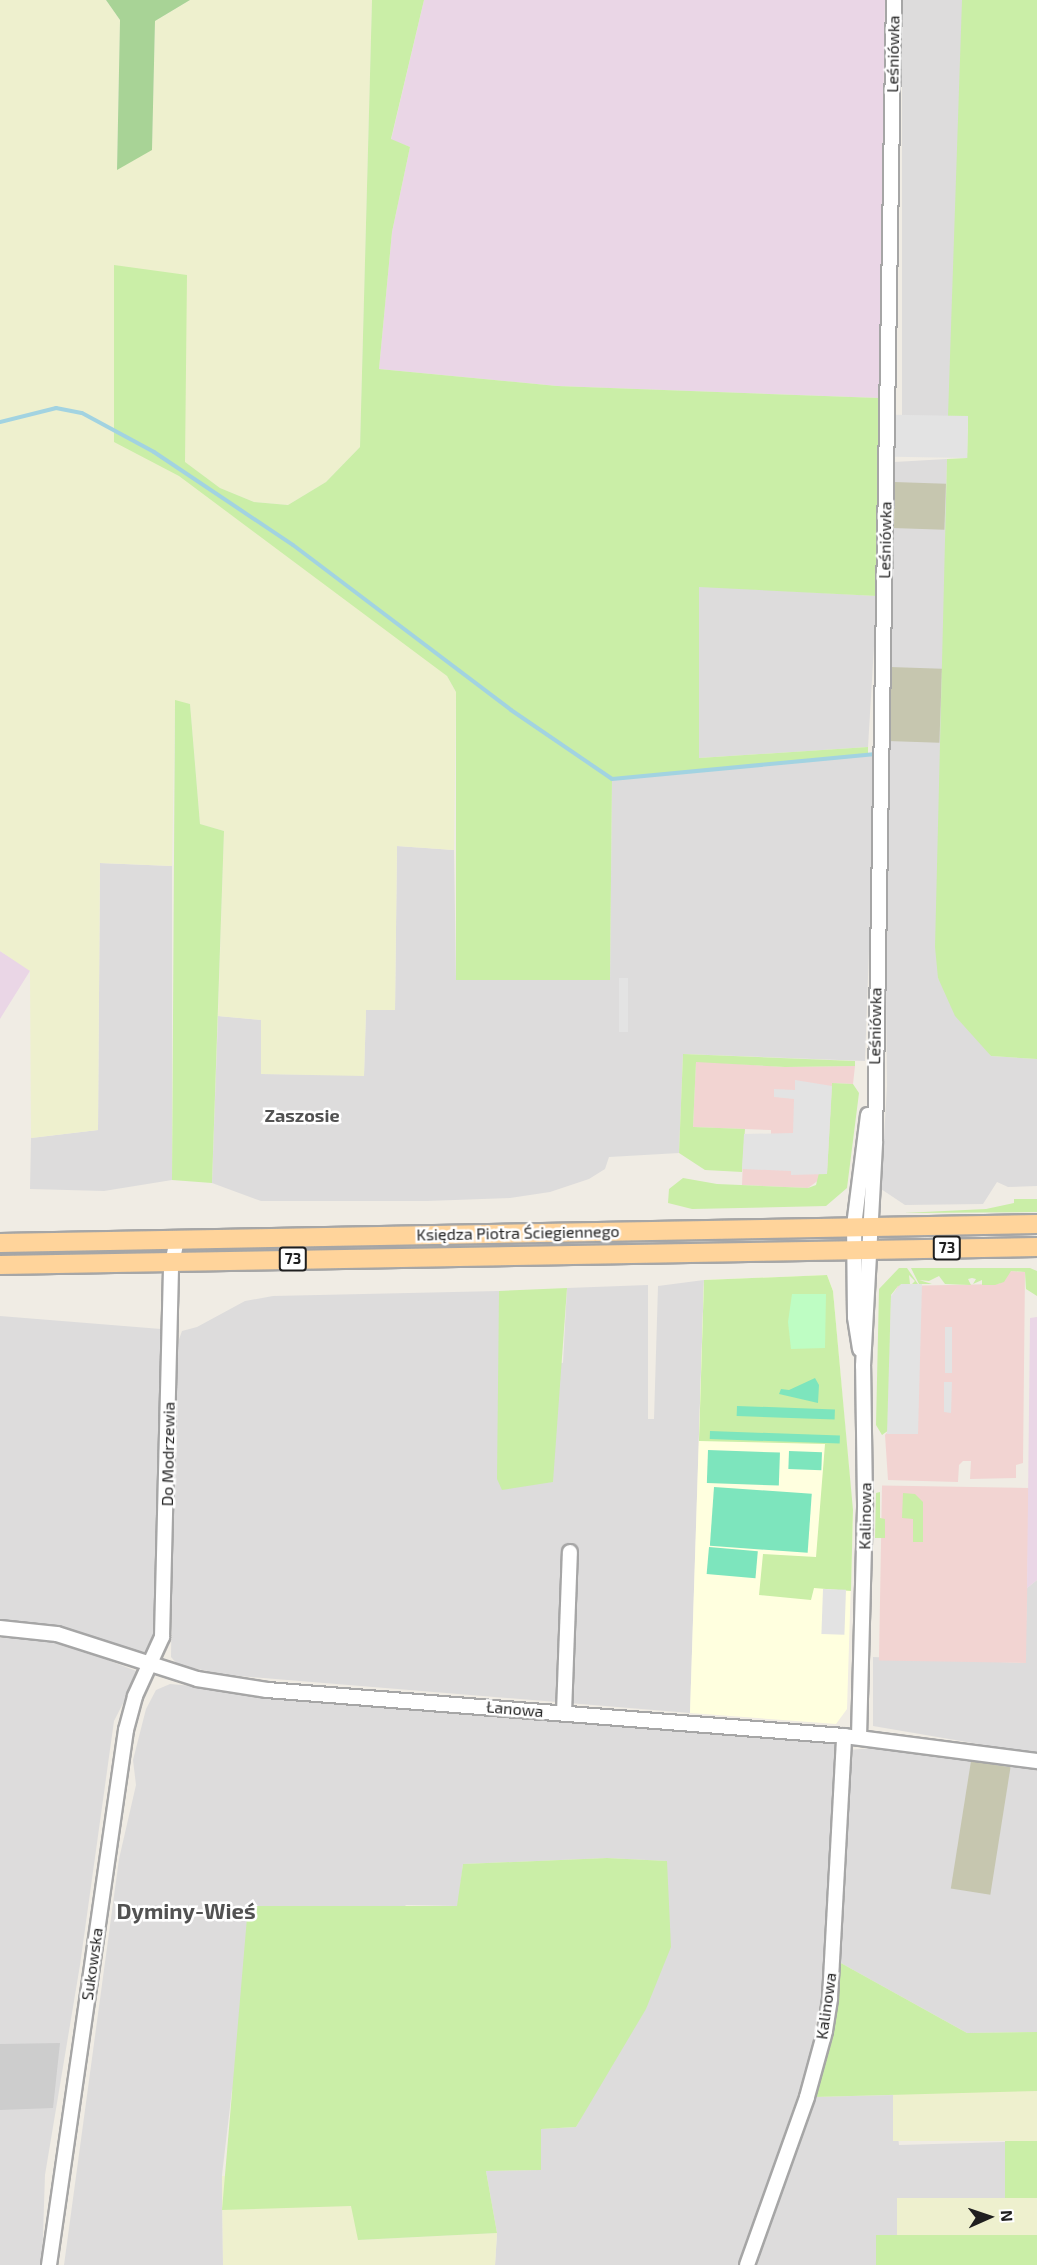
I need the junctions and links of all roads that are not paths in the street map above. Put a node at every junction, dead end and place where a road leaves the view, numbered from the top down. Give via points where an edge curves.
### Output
1 (894, 0) edge
2 (1037, 1224) edge
3 (862, 1226) junction
4 (177, 1239) junction
5 (0, 1243) edge
6 (1037, 1247) edge
7 (862, 1248) junction
8 (172, 1261) junction
9 (0, 1265) edge
10 (570, 1552) dead end
11 (0, 1628) edge
12 (151, 1667) junction
13 (564, 1713) junction
14 (844, 1736) junction
15 (859, 1737) junction
16 (1037, 1761) edge
17 (49, 2265) edge
18 (747, 2265) edge

1 - 3 street, Leśniówka via 873,1080
2 - 3 main road, Księdza Piotra Ściegiennego / 73
3 - 4 main road, Księdza Piotra Ściegiennego / 73
3 - 7 street, Kalinowa
4 - 5 main road, Księdza Piotra Ściegiennego / 73
4 - 8 street, Do Modrzewia
6 - 7 main road, Księdza Piotra Ściegiennego / 73
7 - 8 main road, Księdza Piotra Ściegiennego / 73
7 - 15 street, Kalinowa via 865,1549
8 - 9 main road, Księdza Piotra Ściegiennego / 73
8 - 12 street, Do Modrzewia via 165,1605 162,1637
10 - 13 street
11 - 12 street, Łanowa via 57,1634
12 - 13 street, Łanowa via 267,1690
12 - 17 street, Sukowska via 135,1696 126,1730
13 - 14 street, Łanowa
14 - 15 street, Łanowa
14 - 18 street, Kalinowa via 825,2031 807,2097
15 - 16 street, Łanowa

